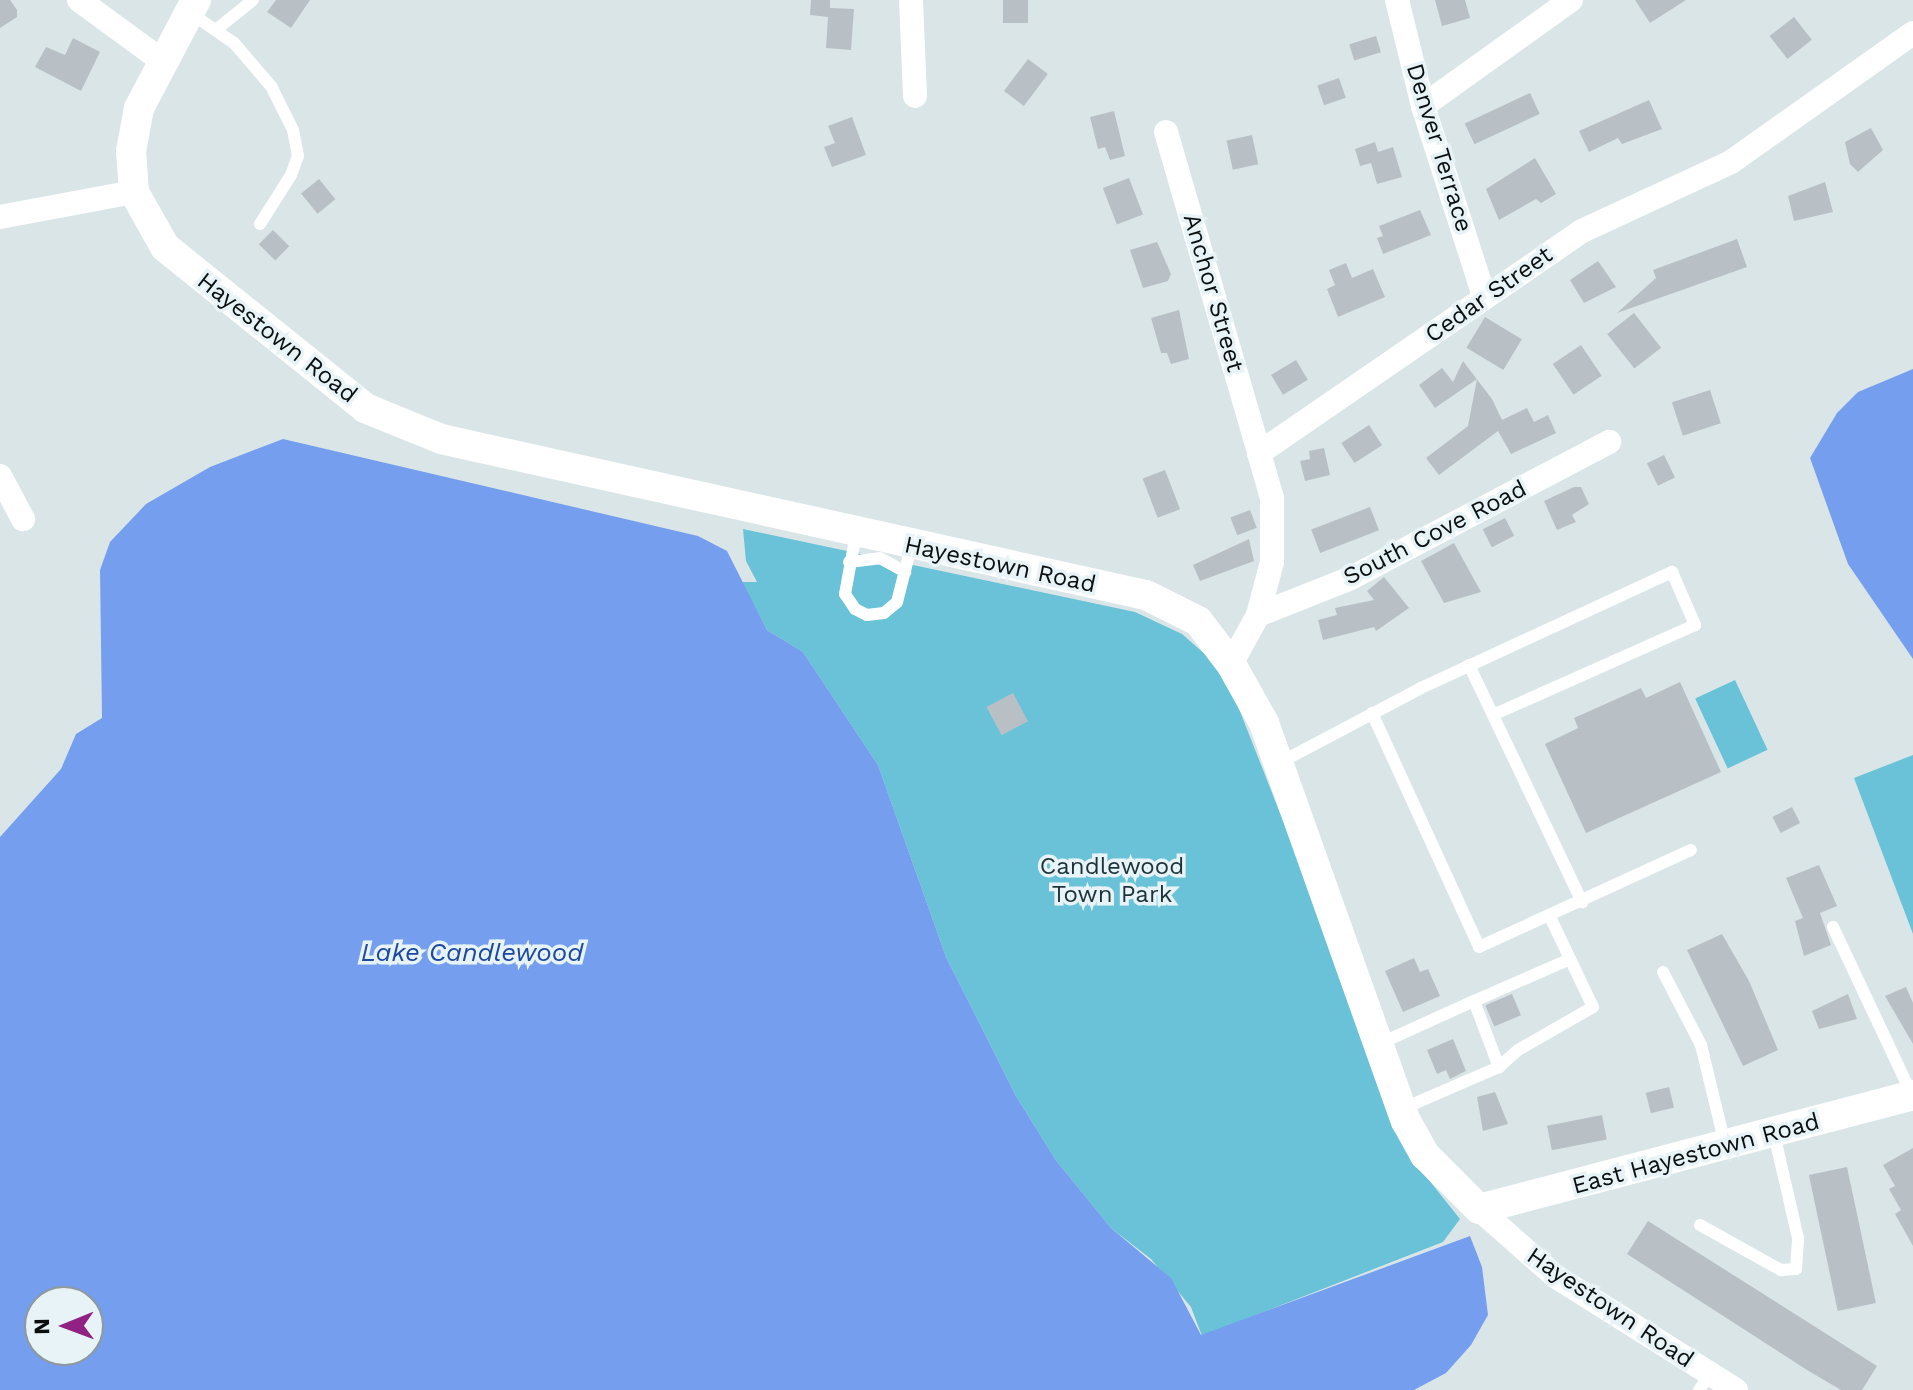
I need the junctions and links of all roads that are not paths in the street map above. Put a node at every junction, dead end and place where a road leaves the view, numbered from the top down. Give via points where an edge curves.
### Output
1 (79, 0) edge
2 (253, 0) edge
3 (911, 0) edge
4 (1397, 0) edge
5 (1571, 0) edge
6 (192, 6) edge
7 (217, 29) junction
8 (1913, 33) edge
9 (161, 60) junction
10 (915, 96) dead end
11 (1423, 106) junction
12 (1166, 132) dead end
13 (134, 192) junction
14 (0, 217) edge
15 (260, 224) dead end
16 (1484, 296) junction
17 (1609, 442) dead end
18 (1259, 453) junction
19 (0, 476) edge
20 (23, 519) dead end
21 (852, 548) junction
22 (908, 559) junction
23 (1258, 615) junction
24 (1231, 664) junction
25 (1469, 665) junction
26 (1372, 713) junction
27 (1493, 715) junction
28 (1279, 763) junction
29 (1691, 850) dead end
30 (1582, 902) junction
31 (1550, 917) junction
32 (1833, 927) dead end
33 (1570, 959) junction
34 (1663, 972) dead end
35 (1474, 1001) junction
36 (1379, 1044) junction
37 (1499, 1067) junction
38 (1912, 1095) edge
39 (1402, 1109) junction
40 (1774, 1134) junction
41 (1725, 1147) junction
42 (1479, 1209) junction
43 (1700, 1225) dead end
44 (1704, 1382) edge
45 (1736, 1390) edge

1 - 9 street
2 - 7 lane
3 - 10 street
4 - 11 street, Denver Terrace
5 - 11 street
6 - 7 lane
6 - 9 street, Hayestown Road
7 - 15 lane via 271,86 293,130 298,156
8 - 16 street, Cedar Street via 1731,162 1582,231
9 - 13 street, Hayestown Road via 134,131
11 - 16 street, Denver Terrace
12 - 18 street, Anchor Street
13 - 14 street
13 - 21 street, Hayestown Road via 165,247 365,408 441,439
16 - 18 street, Cedar Street
17 - 23 street, South Cove Road via 1351,578
18 - 23 street via 1272,498 1272,562
19 - 20 street
21 - 22 street, Hayestown Road
21 - 22 lane via 845,594 867,615 884,613 897,602
22 - 24 street, Hayestown Road via 1146,595 1198,621
23 - 24 street
24 - 28 street, Hayestown Road
25 - 26 lane
25 - 27 lane
25 - 27 lane via 1672,572 1695,625
26 - 28 lane
26 - 31 lane via 1479,947
27 - 30 lane
28 - 36 street, Hayestown Road
29 - 30 lane
30 - 31 lane
31 - 33 lane
32 - 38 lane
33 - 35 lane
33 - 37 lane via 1593,1007 1518,1050
34 - 41 lane via 1701,1045
35 - 36 lane
35 - 37 lane
36 - 39 street, Hayestown Road
37 - 39 lane
38 - 40 street, East Hayestown Road
39 - 42 street, Hayestown Road via 1425,1155
40 - 41 street, East Hayestown Road
40 - 43 lane via 1798,1238 1796,1269 1781,1270
41 - 42 street, East Hayestown Road
42 - 44 street, Hayestown Road via 1555,1276
44 - 45 street, Hayestown Road

